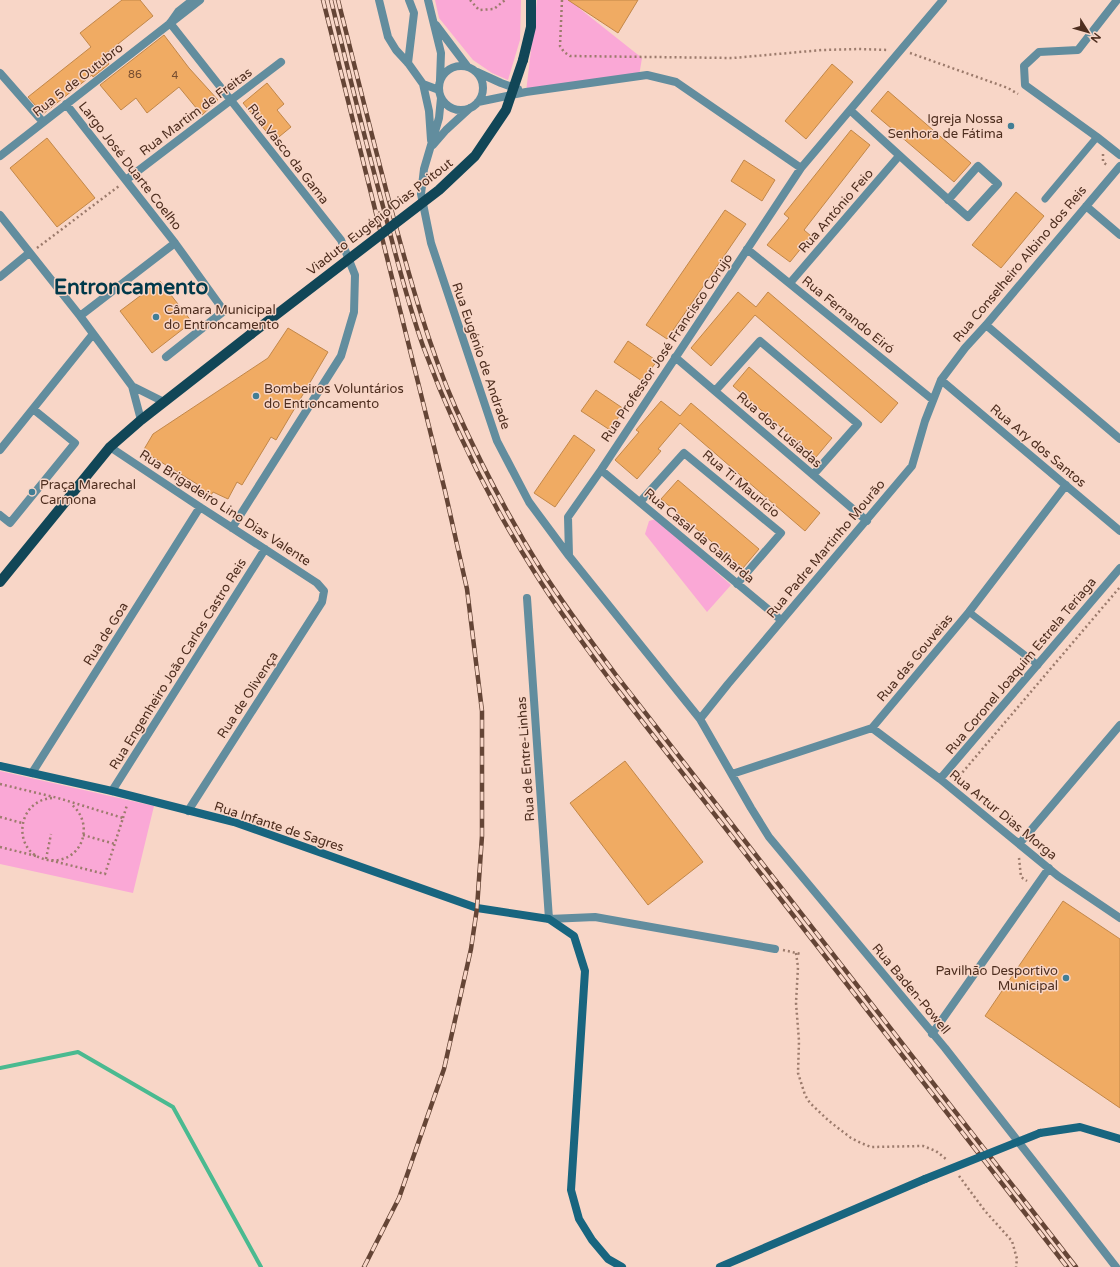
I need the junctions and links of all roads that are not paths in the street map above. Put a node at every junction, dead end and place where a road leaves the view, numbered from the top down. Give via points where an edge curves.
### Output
1 (192, 0) edge
2 (200, 0) edge
3 (378, 0) edge
4 (409, 0) edge
5 (428, 0) edge
6 (531, 0) edge
7 (944, 0) edge
8 (1117, 0) edge
9 (433, 21) junction
10 (170, 23) junction
11 (281, 62) dead end
12 (408, 64) junction
13 (471, 68) junction
14 (0, 73) edge
15 (440, 81) junction
16 (423, 84) junction
17 (526, 92) junction
18 (440, 94) junction
19 (231, 101) junction
20 (66, 104) junction
21 (474, 104) junction
22 (850, 110) junction
23 (43, 122) junction
24 (1097, 137) junction
25 (431, 147) junction
26 (1120, 155) edge
27 (0, 156) edge
28 (899, 156) junction
29 (1120, 166) edge
30 (801, 168) junction
31 (126, 180) junction
32 (1044, 199) dead end
33 (948, 200) junction
34 (1086, 206) junction
35 (0, 215) edge
36 (1120, 235) edge
37 (175, 244) junction
38 (747, 249) junction
39 (29, 253) junction
40 (0, 277) edge
41 (790, 283) junction
42 (80, 316) junction
43 (986, 325) junction
44 (93, 334) junction
45 (166, 357) dead end
46 (675, 357) junction
47 (941, 380) junction
48 (132, 386) junction
49 (715, 391) junction
50 (933, 400) junction
51 (164, 402) junction
52 (33, 409) junction
53 (141, 420) junction
54 (1120, 439) edge
55 (110, 447) junction
56 (1, 449) edge
57 (601, 470) junction
58 (813, 475) junction
59 (1066, 485) junction
60 (640, 502) junction
61 (200, 508) junction
62 (0, 515) edge
63 (866, 521) junction
64 (232, 528) junction
65 (1120, 531) edge
66 (265, 550) junction
67 (569, 556) junction
68 (1120, 568) edge
69 (0, 582) edge
70 (737, 584) junction
71 (324, 591) joint
72 (527, 598) dead end
73 (969, 612) junction
74 (781, 620) junction
75 (1038, 665) junction
76 (700, 718) junction
77 (1120, 725) edge
78 (872, 728) junction
79 (0, 766) edge
80 (32, 773) junction
81 (732, 774) junction
82 (940, 779) junction
83 (112, 791) junction
84 (188, 811) junction
85 (1020, 844) junction
86 (1049, 868) junction
87 (549, 918) junction
88 (1120, 918) edge
89 (775, 949) road end
90 (932, 1034) junction
91 (1120, 1139) edge
92 (622, 1267) edge
93 (720, 1267) edge
94 (1116, 1267) edge

1 - 10 lane, Rua 5 de Outubro via 178,11
2 - 10 street, Rua 5 de Outubro
3 - 12 street via 388,38
4 - 12 street via 414,13
5 - 9 street
6 - 51 main road, Viaduto Eugénio Dias Poitout, bridge via 531,27 524,60 506,110 475,156 439,190
7 - 22 street, Rua Professor José Francisco Corujo
8 - 24 street via 1078,50 1039,52 1024,66 1025,85
9 - 13 street
9 - 15 street via 441,53
10 - 19 street, Rua Vasco da Gama
10 - 20 street, Rua 5 de Outubro
11 - 19 street, Rua Martim de Freitas
12 - 16 street
13 - 15 street via 450,68
13 - 17 street
13 - 21 street via 480,77 483,85 482,94
14 - 23 street
15 - 18 street
16 - 18 street
16 - 25 street, Rua Eugénio de Andrade via 429,111
17 - 21 street
17 - 30 street via 647,75 676,82
18 - 21 street via 447,105 454,109 463,110
18 - 25 street, Rua Eugénio de Andrade via 439,118
19 - 31 street, Rua Martim de Freitas
19 - 64 street, Rua Vasco da Gama via 341,240 356,275 354,312 341,356
20 - 23 street, Rua 5 de Outubro
20 - 31 street, Largo José Duarte Coelho
21 - 25 street, Rua Eugénio de Andrade
22 - 28 street
22 - 30 street, Rua Professor José Francisco Corujo
23 - 27 street, Rua 5 de Outubro
24 - 26 street
24 - 32 lane
25 - 67 street, Rua Eugénio de Andrade via 424,169 421,194 431,243 458,327 497,441 529,502
28 - 33 street
28 - 41 street, Rua António Feio
29 - 34 street, Rua Conselheiro Albino dos Reis
30 - 38 street, Rua Professor José Francisco Corujo
31 - 37 street, Largo José Duarte Coelho
33 - 33 street via 978,166 998,184 968,217
34 - 36 street
34 - 43 street, Rua Conselheiro Albino dos Reis
35 - 39 street
37 - 42 street, Largo José Duarte Coelho
37 - 45 street, Largo José Duarte Coelho via 224,311
38 - 41 street, Rua Fernando Eiró
38 - 46 street, Rua Professor José Francisco Corujo
39 - 40 street
39 - 42 street
41 - 50 street, Rua Fernando Eiró
42 - 44 street
43 - 47 street, Rua Conselheiro Albino dos Reis
43 - 54 street
44 - 48 street
44 - 52 street
46 - 49 street, Rua dos Lusíadas
46 - 57 street, Rua Professor José Francisco Corujo
47 - 50 street, Rua Padre Martinho Mourão
47 - 59 street, Rua Ary dos Santos
48 - 51 street
48 - 53 street
49 - 58 street, Rua dos Lusíadas
49 - 58 street via 760,341 858,424
50 - 63 street, Rua Padre Martinho Mourão via 912,466
51 - 53 main road, Viaduto Eugénio Dias Poitout
52 - 56 street
52 - 62 street via 75,443 10,523
53 - 55 main road, Viaduto Eugénio Dias Poitout
55 - 61 street, Rua Brigadeiro Lino Dias Valente
55 - 69 main road, Viaduto Eugénio Dias Poitout
57 - 60 street, Rua Casal da Galharda
57 - 67 street, Rua Professor José Francisco Corujo via 568,517
58 - 63 street, Rua dos Lusíadas
59 - 65 street, Rua Ary dos Santos
59 - 73 street, Rua das Gouveias
60 - 70 street, Rua Casal da Galharda
60 - 70 street, Rua Ti Maurício via 684,453 781,533
61 - 64 street, Rua Brigadeiro Lino Dias Valente
61 - 80 street, Rua de Goa
63 - 74 street, Rua Padre Martinho Mourão
64 - 66 street, Rua Brigadeiro Lino Dias Valente
66 - 71 street, Rua Brigadeiro Lino Dias Valente via 317,583
66 - 83 street, Rua Engenheiro João Carlos Castro Reis
67 - 76 street
68 - 75 street, Rua Coronel Joaquim Estrela Teriaga
70 - 74 street, Rua Casal da Galharda
71 - 84 street, Rua de Olivença via 322,602
72 - 87 street, Rua de Entre-Linhas
73 - 75 lane
73 - 78 street, Rua das Gouveias
74 - 76 street, Rua Padre Martinho Mourão
75 - 82 street, Rua Coronel Joaquim Estrela Teriaga
76 - 81 street, Rua Baden-Powell
77 - 85 street
78 - 81 street
78 - 82 street, Rua Artur Dias Morga
79 - 80 street, Rua Infante de Sagres
80 - 83 street, Rua Infante de Sagres
81 - 90 street, Rua Baden-Powell via 769,837
82 - 85 street, Rua Artur Dias Morga
83 - 84 street, Rua Infante de Sagres
84 - 87 street, Rua Infante de Sagres via 234,822 477,908
85 - 86 street, Rua Artur Dias Morga
86 - 88 street, Rua Artur Dias Morga
86 - 90 street
87 - 89 street via 595,917
87 - 92 street via 574,936 585,971 571,1190 579,1219 592,1240 608,1259
90 - 94 street, Rua Baden-Powell
91 - 93 street, bridge via 1080,1127 1040,1133

